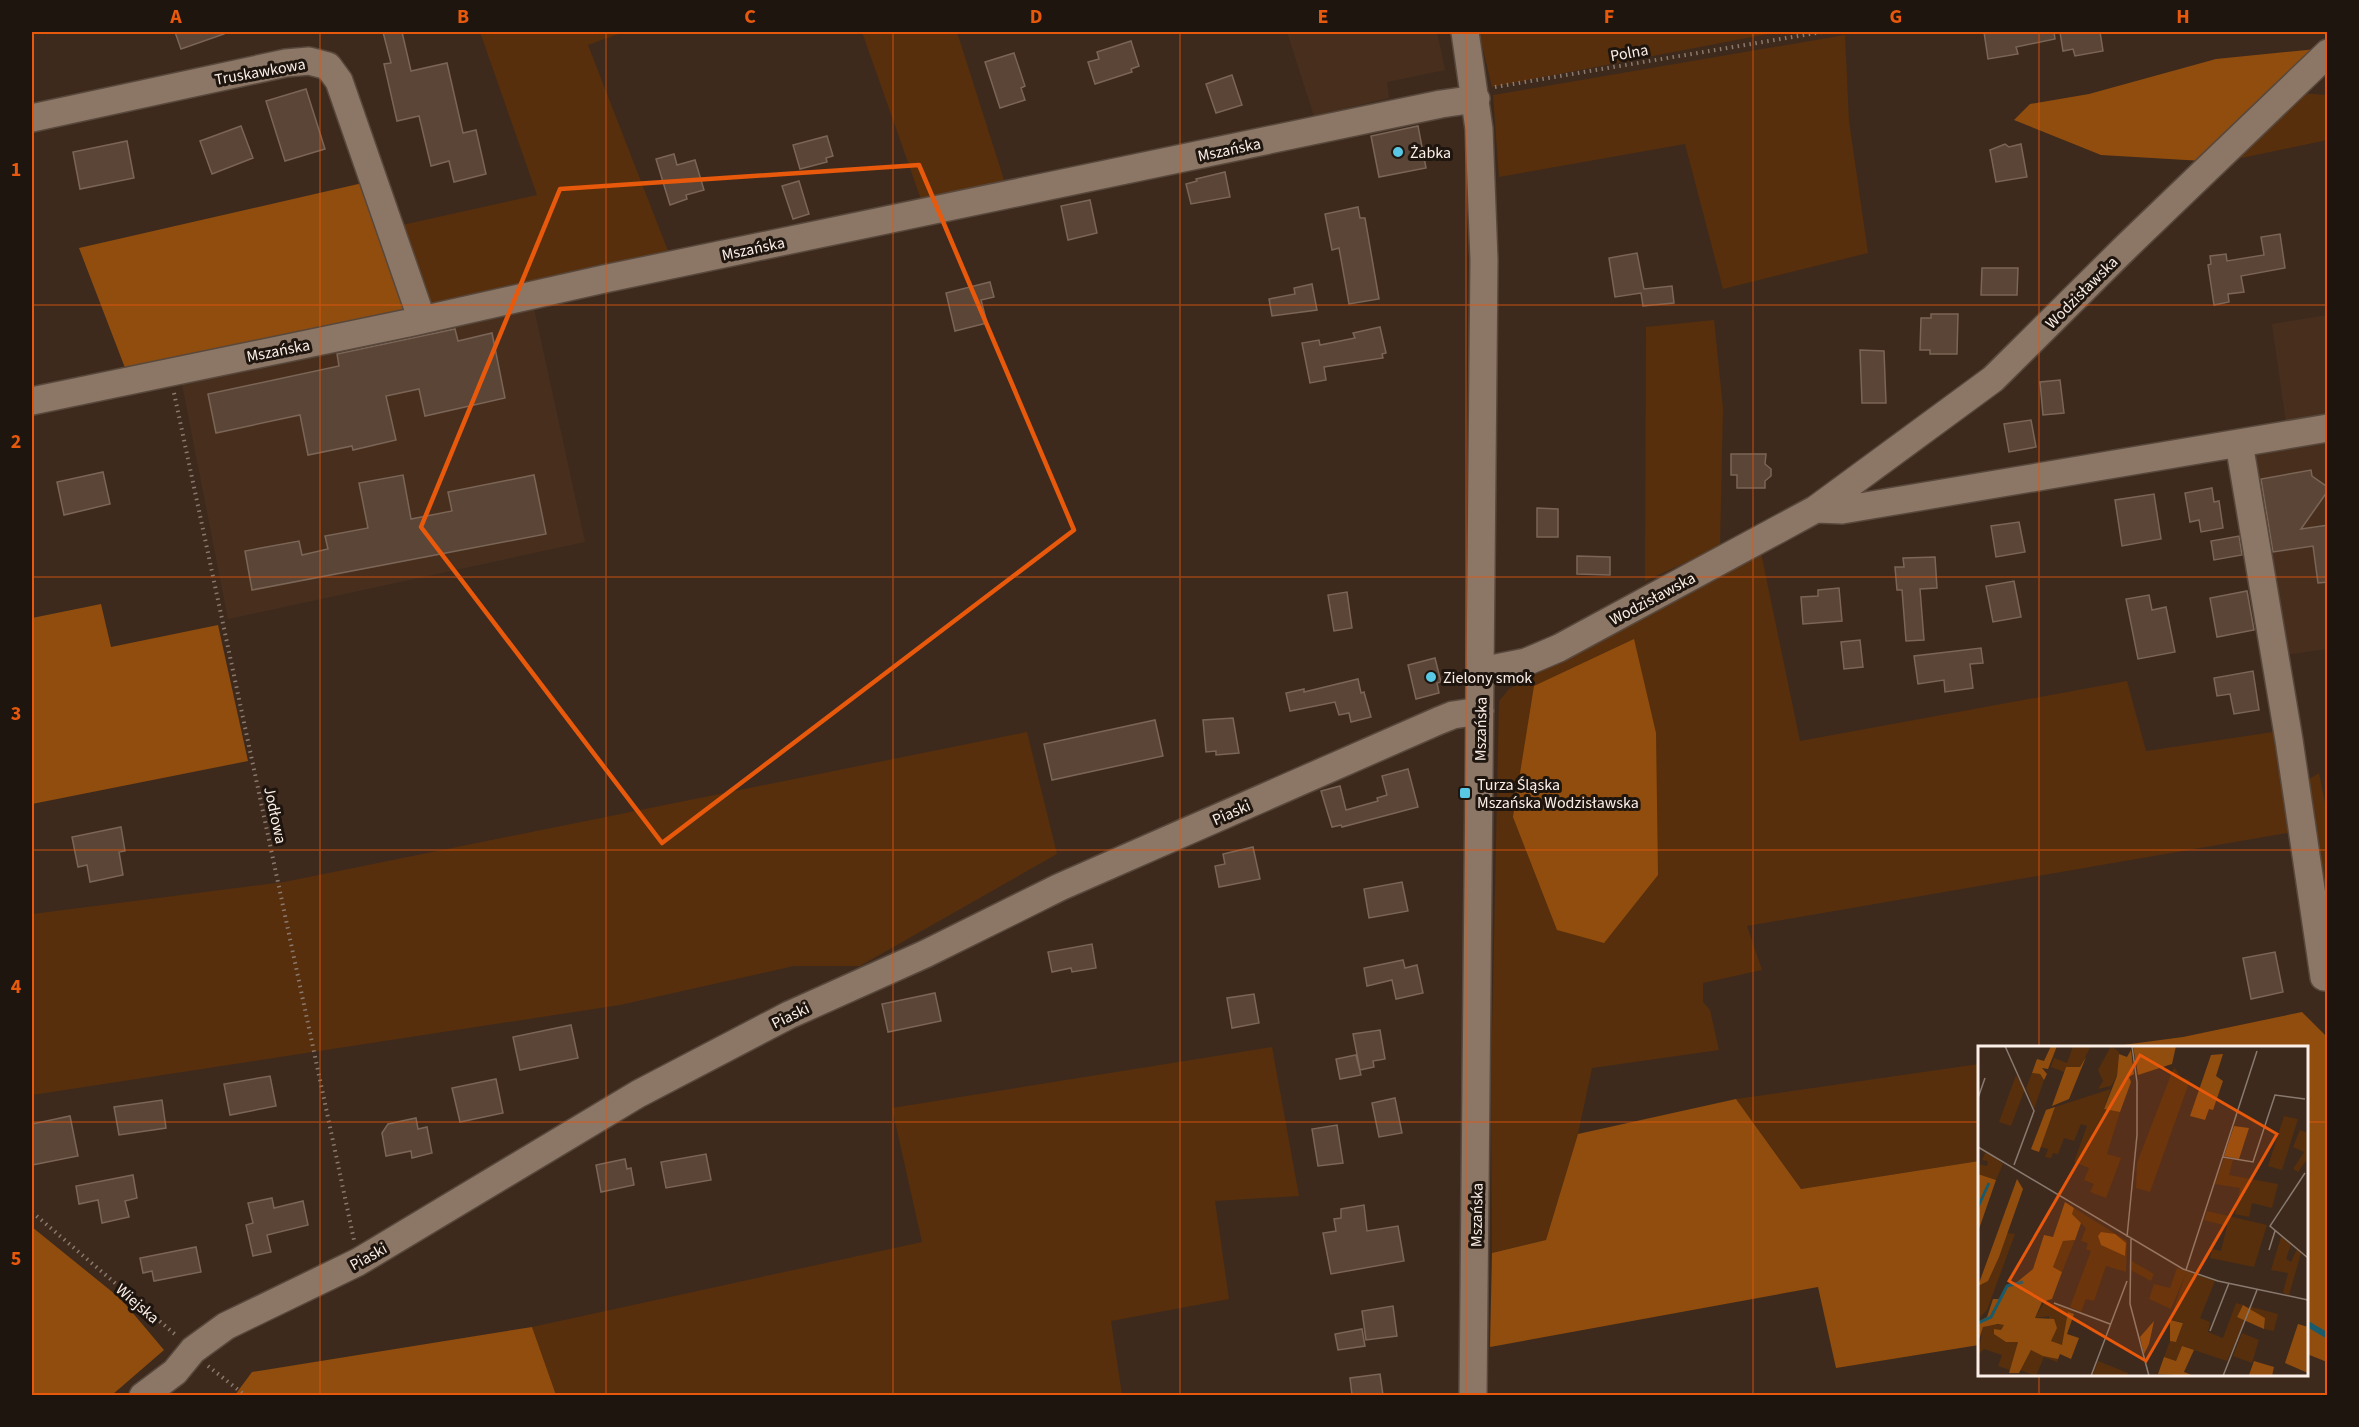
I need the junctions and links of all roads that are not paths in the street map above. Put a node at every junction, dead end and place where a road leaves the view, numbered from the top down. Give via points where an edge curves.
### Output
1 (1465, 32) edge
2 (2328, 53) edge
3 (1475, 95) junction
4 (32, 118) edge
5 (422, 320) junction
6 (32, 401) edge
7 (2328, 428) edge
8 (2239, 443) junction
9 (1816, 509) junction
10 (1481, 671) junction
11 (1480, 711) junction
12 (2324, 977) dead end
13 (143, 1395) edge
14 (1473, 1395) edge

1 - 3 street, Mszańska
2 - 9 street, Wodzisławska via 1993,379
3 - 5 street, Mszańska
3 - 10 street, Mszańska via 1484,260
4 - 5 street, Truskawkowa via 286,63 309,61 328,66 339,81
5 - 6 street, Mszańska
7 - 8 street, Wodzisławska
8 - 9 street, Wodzisławska via 1842,510
8 - 12 street
9 - 10 street, Wodzisławska via 1543,656
10 - 11 street, Mszańska
11 - 13 street, Piaski via 1438,721 1069,883 789,1015 638,1094 358,1262 226,1326
11 - 14 street, Mszańska

